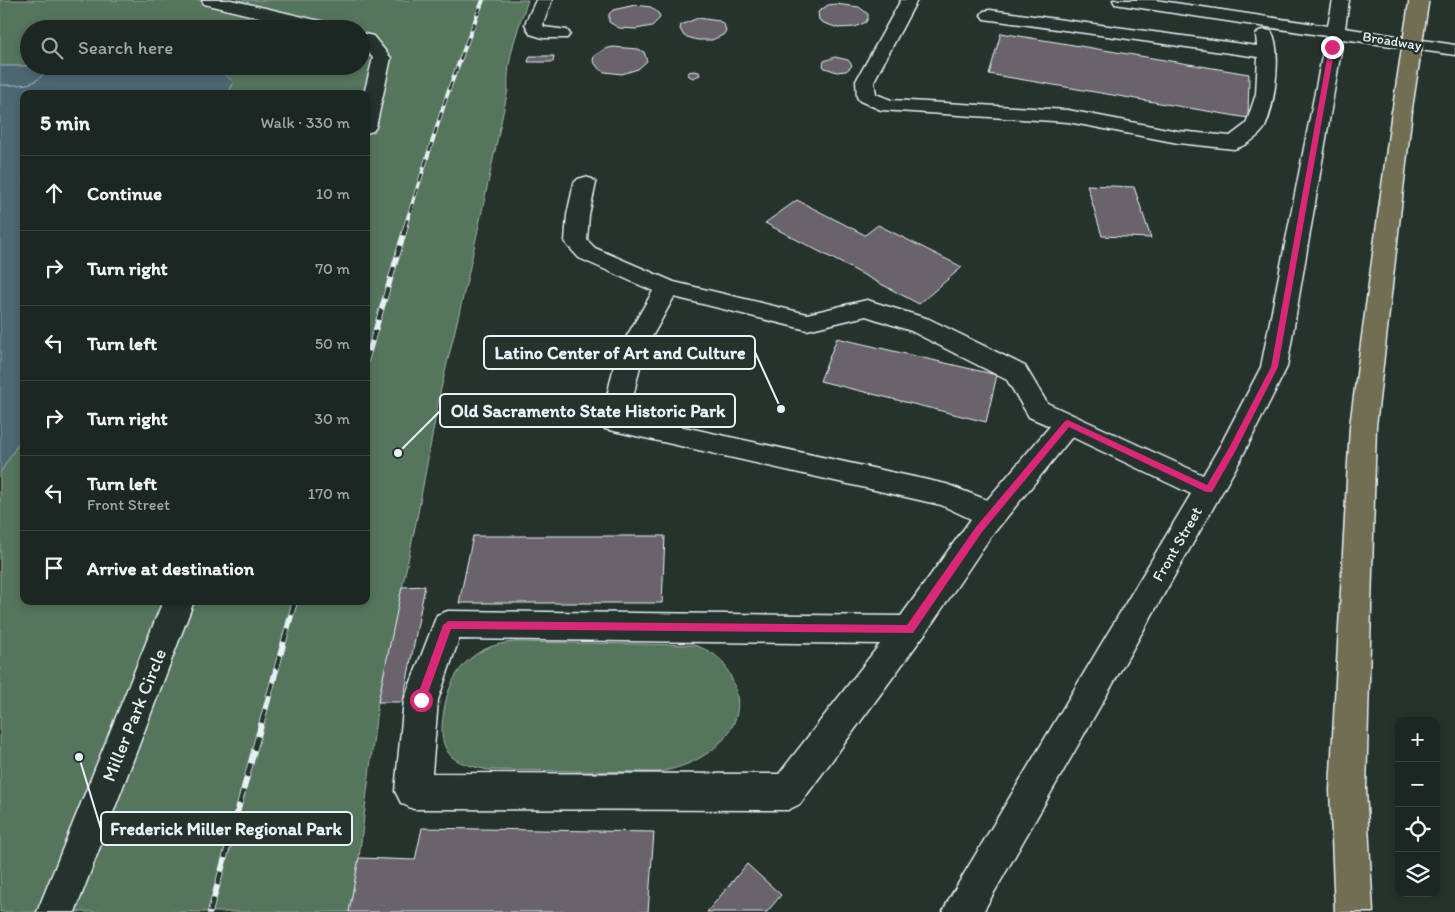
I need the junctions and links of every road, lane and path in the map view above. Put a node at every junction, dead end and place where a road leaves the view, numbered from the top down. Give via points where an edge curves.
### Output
1 (210, 0) edge
2 (544, 0) edge
3 (909, 0) edge
4 (1121, 0) edge
5 (1341, 0) edge
6 (1419, 0) edge
7 (1192, 11) junction
8 (990, 15) dead end
9 (293, 20) edge
10 (1263, 21) junction
11 (1337, 32) junction
12 (561, 34) dead end
13 (1191, 43) junction
14 (370, 44) edge
15 (1455, 50) edge
16 (1267, 53) junction
17 (370, 110) edge
18 (585, 183) dead end
19 (667, 288) junction
20 (1068, 423) junction
21 (1209, 490) junction
22 (992, 514) junction
23 (177, 605) edge
24 (909, 630) junction
25 (56, 912) edge
26 (962, 912) edge
27 (1354, 912) edge

1 - 9 street
2 - 12 street via 534,24 536,30 544,34
3 - 16 street via 865,81 867,97 888,106 1068,116 1178,137 1234,143 1255,127 1266,94
4 - 7 street, Broadway
5 - 11 street, Front Street
6 - 27 highway, bridge via 1402,110 1363,426 1348,790
7 - 10 street, Broadway
7 - 13 street
8 - 13 street
10 - 11 street, Broadway
10 - 16 street
11 - 15 street, Broadway
11 - 21 street, Front Street via 1274,367
13 - 16 street
14 - 17 street via 382,58
18 - 19 street via 576,241 587,253
19 - 20 street via 807,322 867,308 920,325 1016,373 1038,410
19 - 22 street via 630,354 614,422 946,495
20 - 21 street
20 - 22 street
21 - 26 street, Front Street
22 - 24 street
23 - 25 street, Miller Park Circle
24 - 24 street via 788,792 413,791 421,700 448,625

